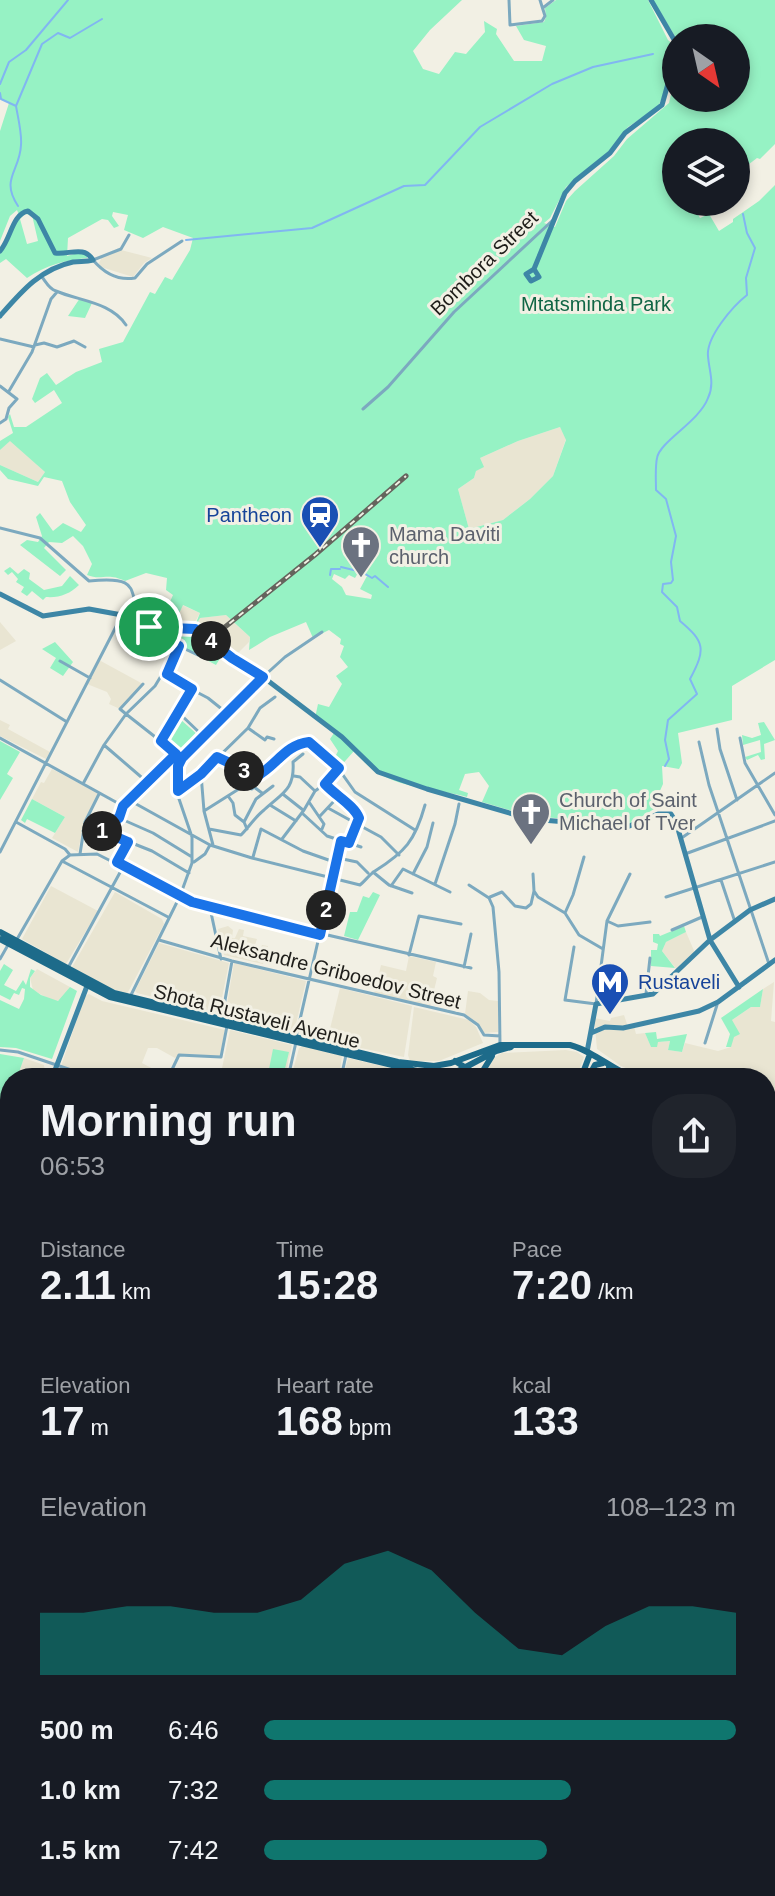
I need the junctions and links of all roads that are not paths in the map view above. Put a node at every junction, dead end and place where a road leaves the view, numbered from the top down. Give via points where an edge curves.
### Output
1 (509, 0) edge
2 (540, 0) edge
3 (553, 0) edge
4 (651, 0) edge
5 (544, 7) junction
6 (665, 24) edge
7 (662, 105) edge
8 (553, 220) junction
9 (129, 235) dead end
10 (182, 241) dead end
11 (0, 251) edge
12 (93, 260) junction
13 (534, 269) dead end
14 (41, 275) junction
15 (57, 292) junction
16 (0, 316) edge
17 (126, 325) dead end
18 (0, 339) edge
19 (34, 346) junction
20 (85, 347) dead end
21 (5, 388) edge
22 (0, 393) edge
23 (363, 409) dead end
24 (0, 423) edge
25 (0, 528) edge
26 (0, 594) edge
27 (122, 615) junction
28 (149, 627) junction
29 (322, 632) dead end
30 (179, 646) junction
31 (202, 657) dead end
32 (60, 661) dead end
33 (167, 669) junction
34 (263, 677) junction
35 (90, 678) junction
36 (0, 680) edge
37 (143, 684) dead end
38 (192, 689) junction
39 (275, 697) dead end
40 (179, 713) junction
41 (126, 714) junction
42 (228, 714) junction
43 (67, 722) junction
44 (248, 728) junction
45 (717, 729) dead end
46 (204, 737) junction
47 (0, 738) edge
48 (740, 738) dead end
49 (274, 739) dead end
50 (161, 741) junction
51 (699, 742) dead end
52 (104, 745) junction
53 (176, 754) junction
54 (303, 754) dead end
55 (217, 757) junction
56 (182, 758) junction
57 (47, 763) junction
58 (339, 768) junction
59 (775, 773) edge
60 (201, 774) junction
61 (294, 776) junction
62 (84, 782) junction
63 (147, 782) junction
64 (325, 784) junction
65 (273, 786) dead end
66 (757, 786) junction
67 (314, 789) junction
68 (178, 791) junction
69 (100, 792) junction
70 (262, 793) junction
71 (228, 795) junction
72 (284, 795) junction
73 (337, 798) junction
74 (129, 800) junction
75 (737, 800) junction
76 (309, 802) junction
77 (459, 804) dead end
78 (270, 805) junction
79 (425, 805) dead end
80 (123, 806) junction
81 (328, 808) junction
82 (204, 811) junction
83 (303, 812) junction
84 (718, 814) junction
85 (775, 815) edge
86 (320, 816) junction
87 (119, 818) junction
88 (296, 821) junction
89 (775, 821) edge
90 (16, 822) junction
91 (244, 822) junction
92 (433, 823) dead end
93 (357, 824) junction
94 (98, 829) junction
95 (209, 829) junction
96 (247, 829) junction
97 (322, 830) junction
98 (415, 830) junction
99 (83, 831) junction
100 (192, 837) junction
101 (680, 838) junction
102 (726, 838) junction
103 (282, 839) junction
104 (341, 841) junction
105 (128, 842) junction
106 (349, 843) junction
107 (212, 846) junction
108 (361, 847) dead end
109 (0, 852) edge
110 (80, 854) junction
111 (685, 854) junction
112 (70, 855) junction
113 (400, 856) junction
114 (192, 857) junction
115 (584, 857) dead end
116 (252, 858) junction
117 (337, 860) junction
118 (62, 861) junction
119 (117, 862) junction
120 (775, 862) edge
121 (192, 863) junction
122 (124, 866) junction
123 (370, 872) junction
124 (189, 873) junction
125 (739, 873) junction
126 (413, 874) junction
127 (533, 874) dead end
128 (630, 874) dead end
129 (334, 878) junction
130 (720, 880) junction
131 (435, 884) junction
132 (469, 885) dead end
133 (391, 886) junction
134 (112, 887) junction
135 (695, 888) junction
136 (534, 891) junction
137 (450, 892) dead end
138 (412, 893) dead end
139 (180, 896) junction
140 (666, 897) dead end
141 (489, 898) junction
142 (775, 899) edge
143 (210, 908) junction
144 (750, 910) junction
145 (565, 913) junction
146 (704, 917) junction
147 (170, 918) junction
148 (607, 921) junction
149 (650, 922) dead end
150 (735, 922) junction
151 (461, 924) dead end
152 (672, 930) dead end
153 (0, 932) edge
154 (471, 934) dead end
155 (320, 935) junction
156 (0, 939) edge
157 (159, 940) junction
158 (710, 940) junction
159 (13, 942) junction
160 (574, 947) dead end
161 (603, 949) junction
162 (409, 955) junction
163 (650, 958) dead end
164 (0, 959) edge
165 (221, 959) junction
166 (232, 961) junction
167 (772, 962) edge
168 (464, 967) junction
169 (471, 968) dead end
170 (67, 969) junction
171 (310, 980) junction
172 (618, 983) dead end
173 (87, 986) junction
174 (739, 987) junction
175 (131, 997) junction
176 (645, 997) junction
177 (619, 1001) junction
178 (718, 1002) junction
179 (596, 1004) junction
180 (221, 1019) junction
181 (227, 1026) junction
182 (590, 1033) junction
183 (500, 1036) junction
184 (296, 1040) junction
185 (705, 1043) dead end
186 (498, 1048) junction
187 (0, 1050) edge
188 (588, 1053) junction
189 (346, 1055) junction
190 (471, 1055) junction
191 (455, 1061) junction
192 (475, 1063) junction
193 (606, 1065) junction
194 (56, 1066) junction
195 (434, 1066) junction
196 (62, 1068) edge
197 (173, 1068) edge
198 (290, 1068) edge
199 (343, 1068) edge
200 (402, 1068) edge
201 (436, 1068) edge
202 (453, 1068) edge
203 (467, 1068) joint
204 (486, 1068) edge
205 (584, 1068) edge
206 (593, 1068) edge
207 (608, 1068) edge
208 (612, 1068) edge

1 - 5 street via 509,25 542,21
2 - 5 street
3 - 5 street
4 - 6 street
7 - 8 street, Bombora Street via 569,186
8 - 13 street
8 - 23 street, Bombora Street via 454,312
9 - 12 street via 121,249
10 - 12 street via 135,278 104,273
11 - 12 street via 17,217 28,211 38,219 55,253 82,252
12 - 14 street
14 - 15 street
14 - 16 street
15 - 17 street via 91,301
15 - 19 street
18 - 19 street
19 - 20 street via 74,341
19 - 21 street
21 - 22 street
21 - 24 street via 17,398
25 - 28 street via 40,538 89,581 111,578 128,585
26 - 27 street via 43,616 89,609
27 - 28 street
27 - 35 street
28 - 30 street via 149,632
28 - 34 street via 195,629
29 - 34 street
30 - 31 street
30 - 33 street
32 - 35 street
33 - 38 street via 168,676
33 - 41 street
34 - 42 street
34 - 101 street via 342,737 378,772 530,819 627,827 668,813
35 - 43 street
36 - 43 street
37 - 41 street via 120,709
38 - 40 street
38 - 42 street
39 - 44 street via 260,708
40 - 46 street
40 - 50 street
41 - 50 street
41 - 52 street
42 - 46 street
43 - 57 street
44 - 49 street via 265,740
44 - 55 street
45 - 75 street
46 - 56 street
47 - 57 street
48 - 66 street
50 - 53 street
51 - 84 street
52 - 62 street
52 - 63 street
53 - 56 street
53 - 63 street
54 - 61 street via 293,762
55 - 58 street via 257,776 289,747 308,742
55 - 60 street
56 - 68 street
57 - 62 street
57 - 90 street
58 - 64 street
58 - 98 street via 355,792
59 - 66 street
60 - 68 street
60 - 82 street
61 - 67 street
61 - 72 street
62 - 69 street
63 - 74 street
64 - 67 street
64 - 73 street
65 - 70 street
66 - 75 street
66 - 85 street
67 - 76 street
68 - 100 street
69 - 80 street
69 - 99 street
70 - 71 street via 246,786
70 - 91 street
71 - 82 street
71 - 91 street via 235,815
72 - 78 street
72 - 83 street
73 - 81 street
73 - 93 street via 359,815
74 - 80 street
74 - 100 street
75 - 84 street
76 - 83 street
76 - 86 street
77 - 131 street
78 - 88 street
78 - 96 street
79 - 98 street
80 - 87 street
81 - 86 street
81 - 93 street
82 - 95 street
83 - 88 street
83 - 97 street
84 - 101 street
84 - 102 street
86 - 97 street
87 - 94 street
87 - 114 street
88 - 103 street
89 - 102 street
90 - 109 street
90 - 112 street
91 - 96 street
92 - 126 street
93 - 106 street
93 - 113 street
94 - 99 street
94 - 105 street
95 - 96 street via 238,835
95 - 107 street
97 - 104 street
98 - 113 street
99 - 110 street
100 - 107 street
100 - 114 street
101 - 111 street
102 - 111 street
102 - 125 street
103 - 116 street via 261,829
103 - 117 street
104 - 106 street
104 - 117 street
105 - 119 street
105 - 124 street
106 - 108 street
107 - 116 street
107 - 121 street
110 - 112 street
110 - 119 street
111 - 135 street
112 - 118 street
113 - 123 street
114 - 121 street
115 - 145 street
116 - 129 street
117 - 123 street via 357,862
117 - 129 street
118 - 134 street
118 - 159 street
119 - 122 street
120 - 125 street
121 - 124 street
122 - 134 street
122 - 139 street
123 - 129 street via 363,884
123 - 133 street
124 - 139 street
125 - 130 street
125 - 144 street
126 - 131 street
126 - 133 street via 403,869
127 - 136 street
128 - 148 street
129 - 155 street
130 - 135 street
130 - 150 street
131 - 137 street
132 - 141 street
133 - 138 street
134 - 147 street
134 - 170 street
135 - 140 street
135 - 146 street
136 - 141 street via 526,908 515,906 502,892
136 - 145 street
139 - 143 street
139 - 147 street
141 - 183 street via 497,934
142 - 144 street
143 - 155 street
143 - 165 street
144 - 150 street
144 - 167 street
145 - 161 street via 579,935
146 - 152 street
146 - 158 street
147 - 157 street
148 - 149 street via 618,926
148 - 161 street
150 - 158 street
151 - 162 street via 419,916
153 - 159 main road, Shota Rustaveli Avenue
154 - 168 street
155 - 162 street
155 - 171 street
156 - 159 main road, Shota Rustaveli Avenue
157 - 165 street, Aleksandre Griboedov Street
157 - 175 street
158 - 174 street
158 - 176 street
159 - 164 street
159 - 170 main road, Shota Rustaveli Avenue
159 - 173 main road, Shota Rustaveli Avenue
160 - 179 street via 565,1000
161 - 179 street
162 - 168 street
163 - 176 street
165 - 166 street, Aleksandre Griboedov Street
166 - 171 street, Aleksandre Griboedov Street
166 - 180 street
167 - 174 street
168 - 169 street
170 - 175 main road, Shota Rustaveli Avenue
171 - 183 street, Aleksandre Griboedov Street via 464,1015 484,1035
171 - 184 street
172 - 177 street
173 - 181 main road, Shota Rustaveli Avenue via 110,997
173 - 194 street
174 - 178 street
175 - 180 main road, Shota Rustaveli Avenue
176 - 177 street
177 - 179 street
178 - 182 street via 699,1011
178 - 185 street
179 - 182 street
180 - 184 main road, Shota Rustaveli Avenue
181 - 184 main road, Shota Rustaveli Avenue
181 - 197 street via 221,1057 179,1055
182 - 188 street
183 - 186 street
184 - 189 main road, Shota Rustaveli Avenue
184 - 195 main road, Shota Rustaveli Avenue
184 - 198 street
186 - 188 main road, Shota Rustaveli Avenue via 570,1045
186 - 190 main road, Shota Rustaveli Avenue
186 - 192 main road, Shota Rustaveli Avenue
186 - 204 main road
187 - 194 street
188 - 193 main road
188 - 205 main road
189 - 199 street
189 - 200 main road, Shota Rustaveli Avenue
190 - 191 main road, Shota Rustaveli Avenue
190 - 192 main road via 469,1060
191 - 195 main road, Shota Rustaveli Avenue
191 - 202 main road
191 - 203 main road
192 - 203 main road, Shota Rustaveli Avenue
193 - 206 main road
193 - 207 main road
193 - 208 main road
194 - 196 street
195 - 201 main road

